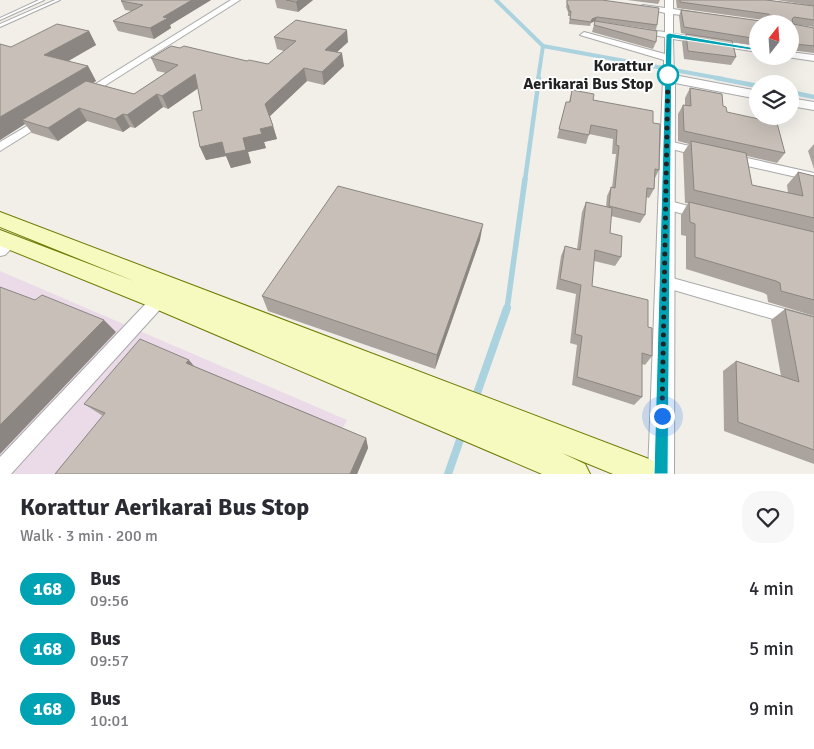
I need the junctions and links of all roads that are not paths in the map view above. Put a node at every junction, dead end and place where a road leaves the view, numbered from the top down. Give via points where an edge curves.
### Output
1 (42, 0) edge
2 (58, 0) edge
3 (236, 0) edge
4 (669, 0) edge
5 (633, 5) edge
6 (669, 10) junction
7 (707, 16) edge
8 (0, 19) edge
9 (0, 26) edge
10 (632, 30) edge
11 (584, 35) dead end
12 (669, 35) junction
13 (749, 48) edge
14 (668, 56) junction
15 (799, 56) edge
16 (814, 58) edge
17 (669, 75) junction
18 (749, 93) edge
19 (76, 100) edge
20 (799, 104) edge
21 (814, 106) edge
22 (50, 115) edge
23 (668, 145) junction
24 (0, 147) edge
25 (814, 177) edge
26 (666, 205) junction
27 (712, 216) edge
28 (0, 219) edge
29 (4, 243) edge
30 (665, 282) junction
31 (159, 300) junction
32 (814, 324) edge
33 (416, 395) junction
34 (501, 428) junction
35 (0, 471) edge
36 (575, 474) edge
37 (649, 474) edge
38 (661, 474) edge

1 - 8 lane
2 - 9 lane
3 - 19 street
4 - 6 street
5 - 6 street
6 - 7 street
6 - 12 street
10 - 12 street
11 - 14 street
12 - 13 street
12 - 14 street
14 - 17 street
15 - 16 street
17 - 18 street
17 - 23 street
20 - 21 street
22 - 24 street
23 - 25 street
23 - 26 street
26 - 27 street
26 - 30 street
28 - 33 main road via 172,286
29 - 31 main road
30 - 32 street
30 - 38 street
31 - 33 main road
31 - 35 street
33 - 34 main road
34 - 36 main road
34 - 37 main road

